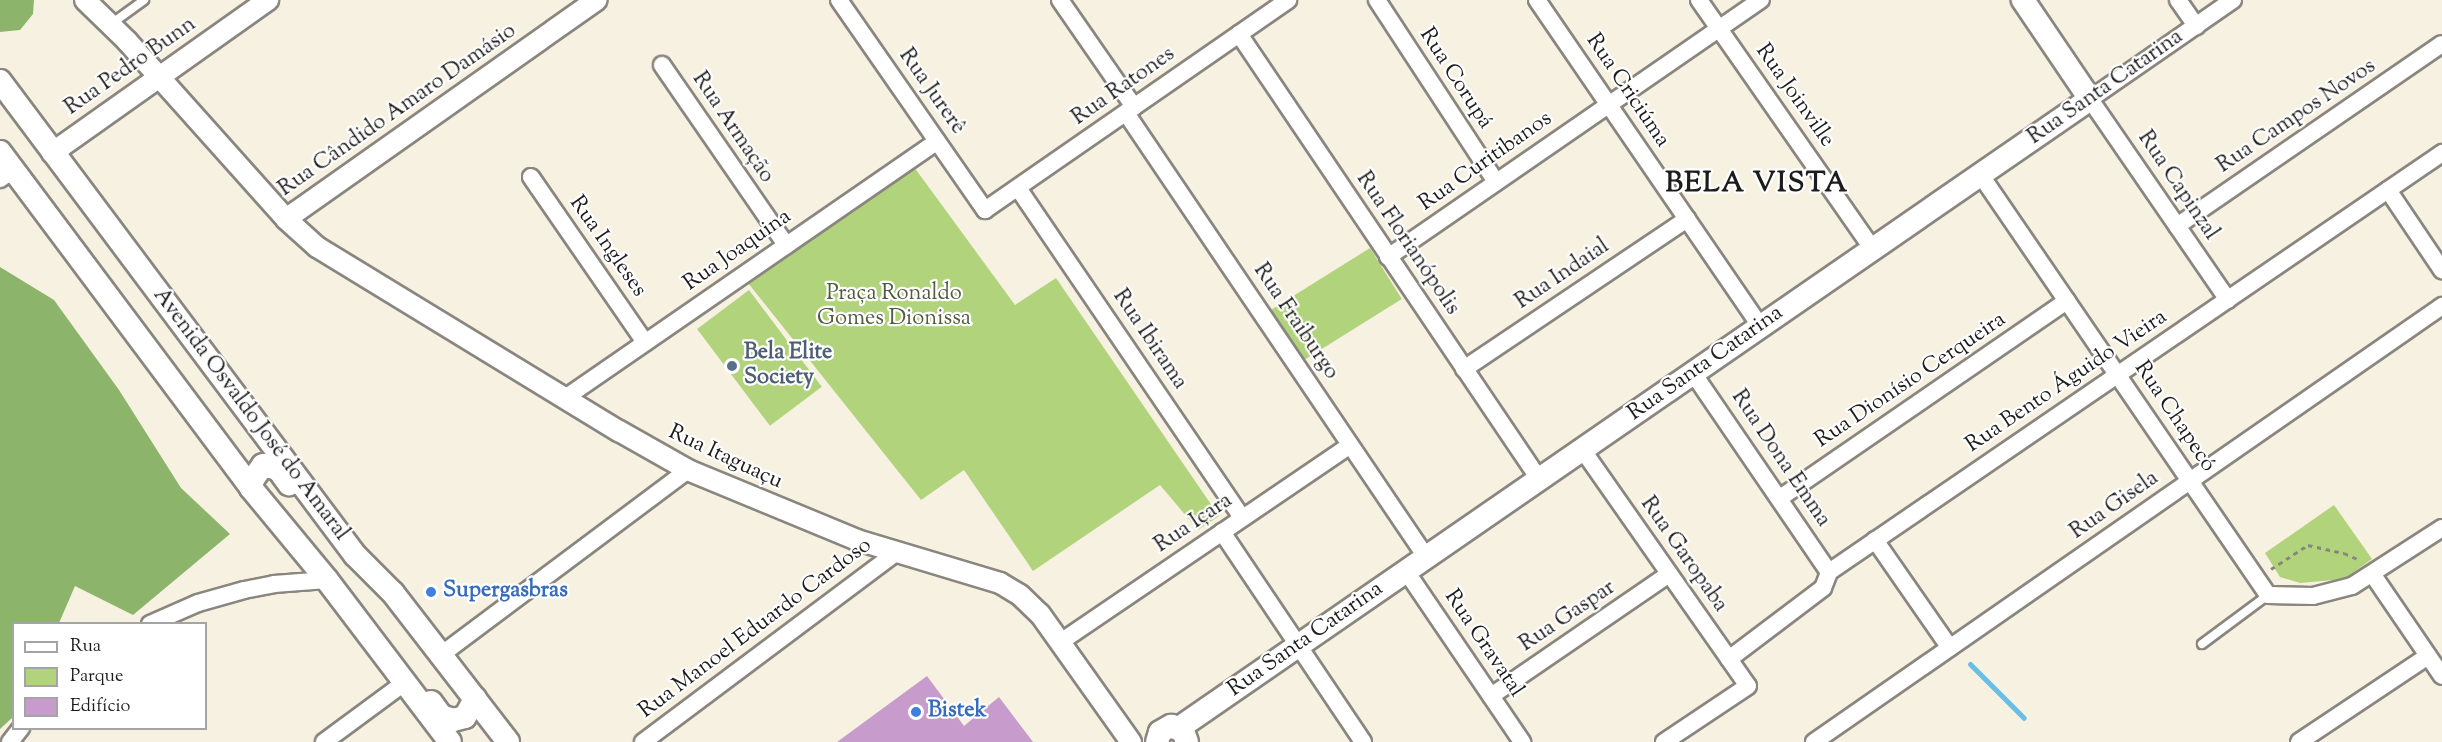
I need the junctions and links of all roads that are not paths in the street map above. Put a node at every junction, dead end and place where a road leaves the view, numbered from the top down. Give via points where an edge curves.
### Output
1 (85, 0) edge
2 (144, 0) edge
3 (268, 0) edge
4 (596, 0) edge
5 (839, 0) edge
6 (1060, 0) edge
7 (1377, 0) edge
8 (1537, 0) edge
9 (1699, 0) edge
10 (1761, 0) edge
11 (2023, 0) edge
12 (2178, 0) edge
13 (2233, 0) edge
14 (1282, 2) edge
15 (110, 24) junction
16 (2196, 26) junction
17 (1719, 29) junction
18 (1239, 34) junction
19 (2442, 44) edge
20 (662, 65) dead end
21 (159, 76) junction
22 (0, 81) edge
23 (2090, 99) junction
24 (1609, 105) junction
25 (1130, 110) junction
26 (937, 141) junction
27 (52, 153) junction
28 (2442, 153) edge
29 (4, 167) edge
30 (1980, 174) junction
31 (531, 177) dead end
32 (1496, 182) junction
33 (1018, 188) junction
34 (2388, 190) junction
35 (985, 210) joint
36 (286, 219) junction
37 (1687, 219) junction
38 (2177, 226) junction
39 (786, 246) junction
40 (1873, 249) junction
41 (1388, 257) junction
42 (2442, 270) edge
43 (2228, 300) junction
44 (2067, 301) junction
45 (2442, 306) edge
46 (1760, 326) junction
47 (645, 342) junction
48 (1464, 369) junction
49 (1694, 373) junction
50 (2118, 375) junction
51 (565, 398) junction
52 (1350, 444) junction
53 (1582, 449) junction
54 (688, 470) junction
55 (1539, 479) junction
56 (2190, 481) junction
57 (251, 488) junction
58 (1780, 498) junction
59 (1242, 518) junction
60 (2442, 528) edge
61 (1222, 532) junction
62 (1875, 540) junction
63 (896, 553) junction
64 (356, 555) junction
65 (1426, 557) junction
66 (1406, 571) junction
67 (1829, 572) junction
68 (1670, 574) junction
69 (2373, 574) junction
70 (327, 580) junction
71 (2268, 595) junction
72 (155, 622) edge
73 (1062, 641) junction
74 (2202, 644) dead end
75 (1298, 645) junction
76 (378, 648) junction
77 (1950, 648) junction
78 (442, 654) junction
79 (2428, 656) junction
80 (1729, 659) junction
81 (2442, 676) edge
82 (404, 683) junction
83 (1491, 696) junction
84 (475, 699) junction
85 (20, 730) edge
86 (1186, 737) edge
87 (1129, 738) edge
88 (1157, 739) edge
89 (10, 742) edge
90 (324, 742) edge
91 (450, 742) edge
92 (508, 742) edge
93 (643, 742) edge
94 (1363, 742) edge
95 (1522, 742) edge
96 (1664, 742) edge
97 (1815, 742) edge
98 (2299, 742) edge

1 - 15 street, Rua Itaguaçu
2 - 15 lane
3 - 21 street, Rua Pedro Bunn
4 - 36 street, Rua Cândido Amaro Damásio
5 - 26 street, Rua Jurerê
6 - 25 street, Rua Fraiburgo
7 - 32 street, Rua Corupá
8 - 24 street, Rua Criciúma
9 - 17 street, Rua Joinville
10 - 17 street, Rua Curitibanos
11 - 23 main road
12 - 16 street
13 - 16 street, Rua Santa Catarina
14 - 18 street, Rua Ratones
15 - 21 street, Rua Itaguaçu
16 - 23 street, Rua Santa Catarina
17 - 24 street, Rua Curitibanos
17 - 40 street, Rua Joinville
18 - 25 street, Rua Ratones
18 - 41 street, Rua Florianópolis
19 - 38 street, Rua Campos Novos
20 - 39 street, Rua Armação
21 - 27 street, Rua Pedro Bunn
21 - 36 street, Rua Itaguaçu
22 - 27 main road, Avenida Osvaldo José do Amaral
23 - 30 main road, Rua Santa Catarina
23 - 38 street, Rua Capinzal
24 - 32 street, Rua Curitibanos
24 - 37 street, Rua Criciúma
25 - 33 street, Rua Ratones
25 - 52 street, Rua Fraiburgo
26 - 35 street, Rua Jurerê
26 - 39 street, Rua Joaquina
27 - 64 main road, Avenida Osvaldo José do Amaral
28 - 34 street, Rua Bento Águido Vieira
29 - 57 main road, Avenida Osvaldo José do Amaral
30 - 40 main road, Rua Santa Catarina
30 - 44 street, Rua Chapecó
31 - 47 street, Rua Ingleses
32 - 41 street, Rua Curitibanos
33 - 35 street, Rua Ratones
33 - 59 street, Rua Ibirama
34 - 42 street
34 - 43 street, Rua Bento Águido Vieira
36 - 51 street, Rua Itaguaçu via 333,258
37 - 46 street, Rua Criciúma
37 - 48 street, Rua Indaial
38 - 43 street, Rua Capinzal
39 - 47 street, Rua Joaquina
40 - 46 main road, Rua Santa Catarina
41 - 48 street, Rua Florianópolis
43 - 50 street, Rua Bento Águido Vieira
44 - 50 street, Rua Chapecó
44 - 58 street, Rua Dionísio Cerqueira
45 - 56 street, Rua Gisela
46 - 49 main road, Rua Santa Catarina
47 - 51 street, Rua Joaquina
48 - 55 street, Rua Florianópolis
49 - 53 main road, Rua Santa Catarina
49 - 58 street, Rua Dona Emma
50 - 56 street, Rua Chapecó
50 - 62 street, Rua Bento Águido Vieira
51 - 54 street, Rua Itaguaçu
52 - 59 street, Rua Içara
52 - 65 street, Rua Fraiburgo
53 - 55 main road, Rua Santa Catarina
53 - 68 street, Rua Garopaba
54 - 63 street, Rua Itaguaçu via 816,525
54 - 78 street
55 - 65 main road, Rua Santa Catarina
56 - 71 street, Rua Chapecó
56 - 77 street, Rua Gisela
57 - 64 main road via 263,465 278,469 320,526
57 - 70 main road, Avenida Osvaldo José do Amaral
58 - 67 street, Rua Dona Emma
59 - 61 street, Rua Içara
60 - 69 street
61 - 73 street, Rua Içara
61 - 75 street
62 - 67 street, Rua Bento Águido Vieira
62 - 77 street
63 - 73 street, Rua Itaguaçu via 1000,583 1031,605
63 - 93 street, Rua Manoel Eduardo Cardoso
64 - 78 main road, Avenida Osvaldo José do Amaral via 393,593
65 - 66 main road, Rua Santa Catarina
66 - 75 main road, Rua Santa Catarina
66 - 83 street, Rua Gravatal
67 - 80 street, Rua Bento Águido Vieira via 1823,588
68 - 80 street, Rua Garopaba
68 - 83 street, Rua Gaspar
69 - 71 street via 2334,592 2313,596
69 - 79 street
70 - 72 street via 244,590 198,603
70 - 76 main road, Avenida Osvaldo José do Amaral
71 - 74 lane
73 - 87 street, Rua Itaguaçu
75 - 86 main road, Rua Santa Catarina
75 - 94 street
76 - 82 main road, Avenida Osvaldo José do Amaral
76 - 84 main road via 408,671 441,716 453,720 465,717
77 - 97 street, Rua Gisela
78 - 84 main road, Avenida Osvaldo José do Amaral
79 - 81 street
79 - 98 street
80 - 96 street, Rua Garopaba via 1748,686
82 - 90 street
82 - 91 main road, Avenida Osvaldo José do Amaral
83 - 95 street, Rua Gravatal
84 - 92 main road, Avenida Osvaldo José do Amaral
85 - 89 street
86 - 88 main road, Rua Santa Catarina via 1166,726
87 - 88 street, Rua Itaguaçu

